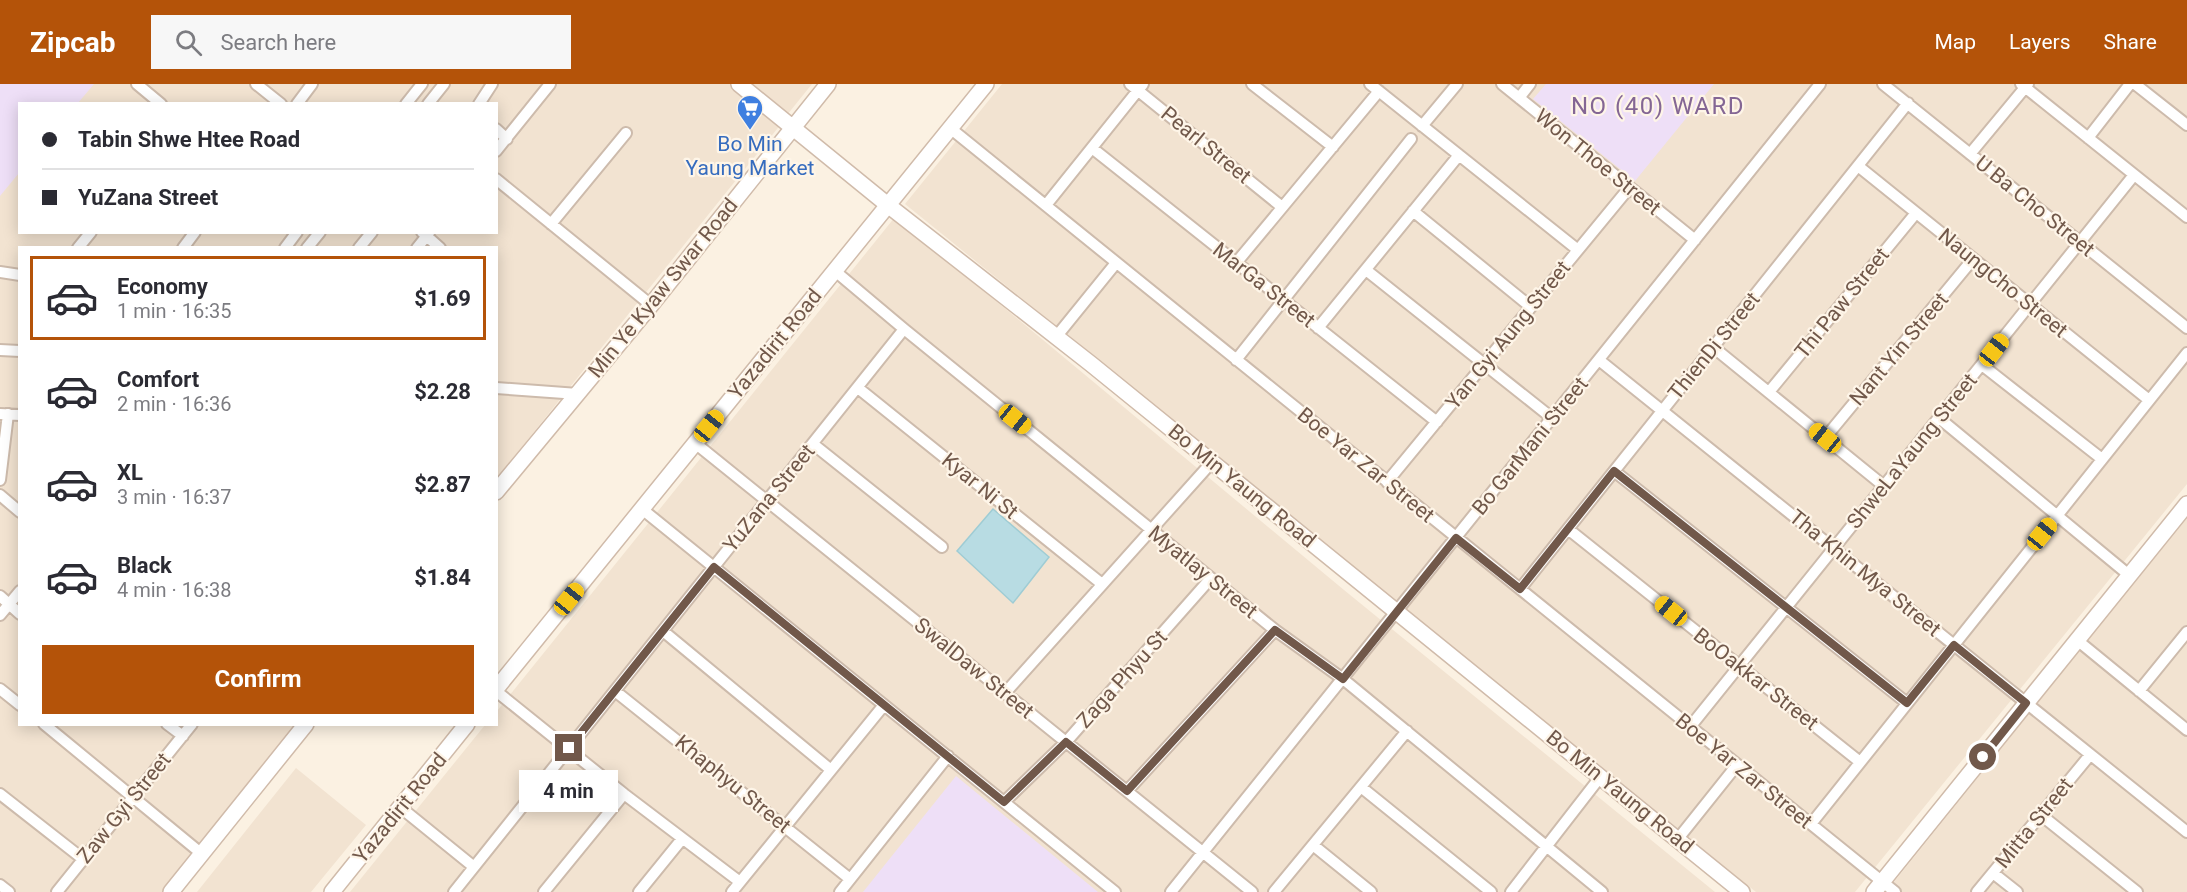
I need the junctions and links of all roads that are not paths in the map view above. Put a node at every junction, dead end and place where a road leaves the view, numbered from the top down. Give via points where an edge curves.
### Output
1 (136, 84) edge
2 (256, 84) edge
3 (312, 84) edge
4 (422, 84) edge
5 (444, 84) edge
6 (492, 84) edge
7 (739, 84) edge
8 (828, 84) edge
9 (986, 84) edge
10 (1252, 84) edge
11 (1457, 84) edge
12 (1502, 84) edge
13 (1530, 84) edge
14 (1820, 84) edge
15 (1884, 84) edge
16 (2130, 84) edge
17 (2135, 84) edge
18 (548, 85) edge
19 (2025, 85) edge
20 (1137, 86) edge
21 (1375, 87) edge
22 (1519, 98) junction
23 (158, 102) edge
24 (278, 102) edge
25 (298, 102) edge
26 (408, 102) edge
27 (430, 102) edge
28 (480, 102) edge
29 (1908, 103) junction
30 (2187, 125) edge
31 (1422, 126) junction
32 (950, 129) junction
33 (498, 131) edge
34 (626, 133) dead end
35 (803, 136) junction
36 (2088, 138) junction
37 (507, 139) junction
38 (1411, 139) dead end
39 (1333, 147) junction
40 (1092, 148) junction
41 (498, 149) edge
42 (1970, 154) junction
43 (1459, 155) junction
44 (1858, 166) junction
45 (2134, 175) junction
46 (498, 181) edge
47 (1629, 188) junction
48 (880, 199) junction
49 (1046, 205) junction
50 (1282, 207) junction
51 (1413, 211) junction
52 (1916, 213) junction
53 (2187, 218) edge
54 (551, 224) junction
55 (89, 234) edge
56 (318, 234) edge
57 (370, 234) edge
58 (426, 234) edge
59 (1695, 240) junction
60 (2080, 242) junction
61 (80, 246) edge
62 (309, 246) edge
63 (361, 246) edge
64 (438, 246) edge
65 (1578, 250) junction
66 (1973, 259) junction
67 (1116, 262) junction
68 (1236, 262) junction
69 (1366, 270) junction
70 (835, 271) junction
71 (0, 272) edge
72 (18, 275) edge
73 (1283, 300) junction
74 (2030, 304) junction
75 (651, 305) junction
76 (1531, 307) junction
77 (1318, 328) junction
78 (2187, 328) edge
79 (904, 329) junction
80 (1056, 337) junction
81 (1713, 347) junction
82 (0, 350) edge
83 (18, 351) edge
84 (2187, 353) edge
85 (1236, 360) junction
86 (1599, 360) junction
87 (1484, 364) junction
88 (1982, 365) junction
89 (498, 388) edge
90 (858, 388) junction
91 (1768, 392) junction
92 (578, 394) junction
93 (2149, 400) junction
94 (1663, 410) junction
95 (9, 414) edge
96 (1552, 418) junction
97 (1939, 418) junction
98 (1437, 422) junction
99 (1825, 438) junction
100 (695, 443) junction
101 (813, 444) junction
102 (2103, 459) junction
103 (1212, 462) junction
104 (1614, 471) junction
105 (0, 480) edge
106 (1388, 482) junction
107 (1884, 486) junction
108 (498, 490) edge
109 (0, 495) edge
110 (767, 501) junction
111 (2187, 504) edge
112 (642, 509) junction
113 (18, 510) edge
114 (2057, 516) junction
115 (1568, 529) junction
116 (1151, 530) junction
117 (1456, 538) junction
118 (942, 547) dead end
119 (1835, 548) junction
120 (714, 567) junction
121 (2129, 575) junction
122 (1211, 578) junction
123 (1102, 585) junction
124 (1520, 589) junction
125 (18, 593) edge
126 (0, 596) edge
127 (8, 605) junction
128 (1787, 607) junction
129 (1398, 611) junction
130 (18, 612) edge
131 (0, 615) edge
132 (1275, 630) junction
133 (663, 631) junction
134 (2187, 632) edge
135 (2077, 640) junction
136 (1954, 645) junction
137 (1740, 666) junction
138 (1343, 679) junction
139 (498, 688) edge
140 (0, 689) edge
141 (615, 691) junction
142 (2139, 691) junction
143 (498, 692) edge
144 (1005, 693) junction
145 (18, 703) edge
146 (1907, 703) junction
147 (2026, 703) junction
148 (884, 705) junction
149 (46, 726) edge
150 (170, 726) edge
151 (190, 726) edge
152 (304, 726) edge
153 (465, 726) edge
154 (1690, 727) junction
155 (2187, 730) edge
156 (1407, 731) junction
157 (183, 736) junction
158 (1066, 742) junction
159 (569, 748) junction
160 (2090, 754) junction
161 (948, 756) junction
162 (1860, 762) junction
163 (1737, 765) junction
164 (831, 770) junction
165 (1600, 776) junction
166 (1361, 787) junction
167 (1127, 791) junction
168 (0, 794) edge
169 (624, 794) junction
170 (133, 797) junction
171 (1004, 802) junction
172 (400, 807) junction
173 (2041, 815) junction
174 (1811, 824) junction
175 (786, 826) junction
176 (2187, 832) edge
177 (682, 839) junction
178 (1677, 840) junction
179 (1313, 845) junction
180 (1546, 846) junction
181 (1204, 853) junction
182 (202, 854) junction
183 (83, 859) junction
184 (474, 867) junction
185 (1993, 873) junction
186 (850, 879) junction
187 (740, 882) junction
188 (0, 885) edge
189 (1878, 887) edge
190 (9, 892) edge
191 (57, 892) edge
192 (171, 892) edge
193 (332, 892) edge
194 (454, 892) edge
195 (544, 892) edge
196 (639, 892) edge
197 (732, 892) edge
198 (840, 892) edge
199 (1115, 892) edge
200 (1171, 892) edge
201 (1252, 892) edge
202 (1274, 892) edge
203 (1371, 892) edge
204 (1491, 892) edge
205 (1510, 892) edge
206 (1602, 892) edge
207 (1742, 892) edge
208 (1894, 892) edge
209 (1977, 892) edge
210 (2017, 892) edge
211 (2137, 892) edge

1 - 23 street
2 - 24 street
3 - 25 street
4 - 26 street
5 - 27 street
6 - 28 street
7 - 35 street, Bo Min Yaung Road
8 - 35 street, Min Ye Kyaw Swar Road
9 - 32 street, Yazadirit Road
10 - 39 street
11 - 31 street
12 - 22 street, Won Thoe Street
13 - 22 street
14 - 59 street, Bo GarMani Street
15 - 29 street, U Ba Cho Street
16 - 36 street
17 - 30 street
18 - 37 street
19 - 36 street
19 - 42 street
20 - 40 street
20 - 50 street, Pearl Street
21 - 31 street
21 - 39 street
22 - 47 street, Won Thoe Street
29 - 42 street, U Ba Cho Street
29 - 44 street, ThienDi Street
31 - 43 street
32 - 48 street, Yazadirit Road
32 - 49 street, Boe Yar Zar Street
33 - 37 street
34 - 54 street
35 - 48 street, Bo Min Yaung Road
35 - 75 street, Min Ye Kyaw Swar Road
36 - 45 street
37 - 41 street
38 - 73 street
39 - 50 street
40 - 49 street
40 - 68 street, MarGa Street
42 - 60 street, U Ba Cho Street
43 - 51 street
43 - 65 street
44 - 52 street, NaungCho Street
44 - 81 street, ThienDi Street
45 - 53 street
45 - 60 street, ShweLaYaung Street
46 - 54 street
47 - 59 street, Won Thoe Street
47 - 65 street, Yan Gyi Aung Street
48 - 70 street, Yazadirit Road
48 - 80 street, Bo Min Yaung Road
49 - 67 street, Boe Yar Zar Street
50 - 68 street
51 - 69 street
51 - 76 street
52 - 66 street, NaungCho Street
52 - 91 street, Thi Paw Street
54 - 75 street
55 - 61 street
56 - 62 street
57 - 63 street
58 - 64 street
59 - 86 street, Bo GarMani Street
60 - 74 street, ShweLaYaung Street
60 - 78 street, U Ba Cho Street
65 - 76 street, Yan Gyi Aung Street
66 - 74 street, NaungCho Street
66 - 99 street, Nant Yin Street
67 - 80 street
67 - 85 street, Boe Yar Zar Street
68 - 73 street, MarGa Street
69 - 77 street
69 - 87 street
70 - 79 street, Myatlay Street
70 - 100 street, Yazadirit Road
71 - 72 street
73 - 77 street, MarGa Street
73 - 85 street
74 - 88 street, ShweLaYaung Street
74 - 93 street, NaungCho Street
75 - 92 street, Min Ye Kyaw Swar Road
76 - 87 street, Yan Gyi Aung Street
77 - 98 street, MarGa Street
79 - 90 street, YuZana Street
79 - 116 street, Myatlay Street
80 - 103 street, Bo Min Yaung Road
81 - 91 street
81 - 94 street, ThienDi Street
82 - 83 street
84 - 93 street
85 - 106 street, Boe Yar Zar Street
86 - 94 street, Tha Khin Mya Street
86 - 96 street, Bo GarMani Street
87 - 96 street
87 - 98 street, Yan Gyi Aung Street
88 - 97 street, ShweLaYaung Street
88 - 102 street
89 - 92 street
90 - 101 street, YuZana Street
90 - 123 street, Kyar Ni St
91 - 99 street
92 - 108 street, Min Ye Kyaw Swar Road
93 - 102 street
94 - 104 street, ThienDi Street
94 - 119 street, Tha Khin Mya Street
95 - 105 street
96 - 117 street, Bo GarMani Street
97 - 107 street, ShweLaYaung Street
97 - 114 street
98 - 106 street, Yan Gyi Aung Street
99 - 107 street
100 - 110 street, SwalDaw Street
100 - 112 street, Yazadirit Road
101 - 110 street, YuZana Street
101 - 118 street
102 - 114 street
103 - 116 street
103 - 129 street, Bo Min Yaung Road
104 - 115 street, ThienDi Street
104 - 128 street
106 - 117 street, Boe Yar Zar Street
107 - 119 street, ShweLaYaung Street
109 - 113 street
110 - 120 street, YuZana Street
110 - 144 street, SwalDaw Street
111 - 121 street
112 - 120 street
112 - 139 street, Yazadirit Road
114 - 121 street
114 - 136 street
115 - 124 street, ThienDi Street
115 - 137 street, BoOakkar Street
116 - 122 street, Myatlay Street
116 - 123 street
117 - 124 street, Boe Yar Zar Street
117 - 129 street, Bo GarMani Street
119 - 128 street, ShweLaYaung Street
119 - 136 street, Tha Khin Mya Street
120 - 133 street, YuZana Street
120 - 148 street
121 - 135 street
122 - 132 street, Myatlay Street
122 - 158 street, Zaga Phyu St
123 - 144 street
124 - 154 street, Boe Yar Zar Street
125 - 127 street
126 - 127 street
127 - 130 street
127 - 131 street
128 - 137 street, ShweLaYaung Street
128 - 146 street
129 - 138 street, Bo GarMani Street
129 - 165 street, Bo Min Yaung Road
132 - 138 street, Myatlay Street
132 - 167 street
133 - 141 street, YuZana Street
133 - 164 street
134 - 142 street
135 - 142 street
135 - 147 street
136 - 146 street
136 - 147 street, Tha Khin Mya Street
137 - 154 street, ShweLaYaung Street
137 - 162 street, BoOakkar Street
138 - 156 street, Myatlay Street
138 - 181 street, Bo GarMani Street
140 - 145 street
141 - 159 street, YuZana Street
141 - 175 street, Khaphyu Street
142 - 155 street
143 - 159 street
144 - 158 street, SwalDaw Street
146 - 162 street
147 - 160 street, Tha Khin Mya Street
147 - 189 street
148 - 161 street
148 - 164 street
149 - 170 street
150 - 157 street
151 - 157 street, Zaw Gyi Street
152 - 182 street
153 - 172 street, Yazadirit Road
154 - 163 street, Boe Yar Zar Street
156 - 166 street
156 - 180 street, Myatlay Street
157 - 170 street, Zaw Gyi Street
158 - 167 street, SwalDaw Street
158 - 171 street, Zaga Phyu St
159 - 169 street
159 - 184 street, YuZana Street
160 - 173 street, Mitta Street
160 - 176 street, Tha Khin Mya Street
161 - 171 street
161 - 186 street
162 - 174 street
163 - 174 street, Boe Yar Zar Street
163 - 178 street
164 - 175 street
165 - 178 street, Bo Min Yaung Road
165 - 180 street
166 - 179 street
166 - 204 street
167 - 181 street, SwalDaw Street
168 - 183 street
169 - 177 street
169 - 195 street
170 - 182 street
170 - 183 street, Zaw Gyi Street
171 - 199 street
172 - 184 street
172 - 193 street, Yazadirit Road
173 - 185 street, Mitta Street
173 - 211 street
174 - 189 street, Boe Yar Zar Street
175 - 186 street, Khaphyu Street
175 - 187 street
177 - 187 street
177 - 196 street
178 - 207 street, Bo Min Yaung Road
179 - 202 street
179 - 203 street
180 - 205 street
180 - 206 street, Myatlay Street
181 - 200 street, Bo GarMani Street
181 - 201 street, SwalDaw Street
182 - 192 street
183 - 191 street, Zaw Gyi Street
184 - 194 street, YuZana Street
185 - 209 street, Mitta Street
185 - 210 street
186 - 198 street
187 - 197 street
188 - 190 street
189 - 208 street, Boe Yar Zar Street

